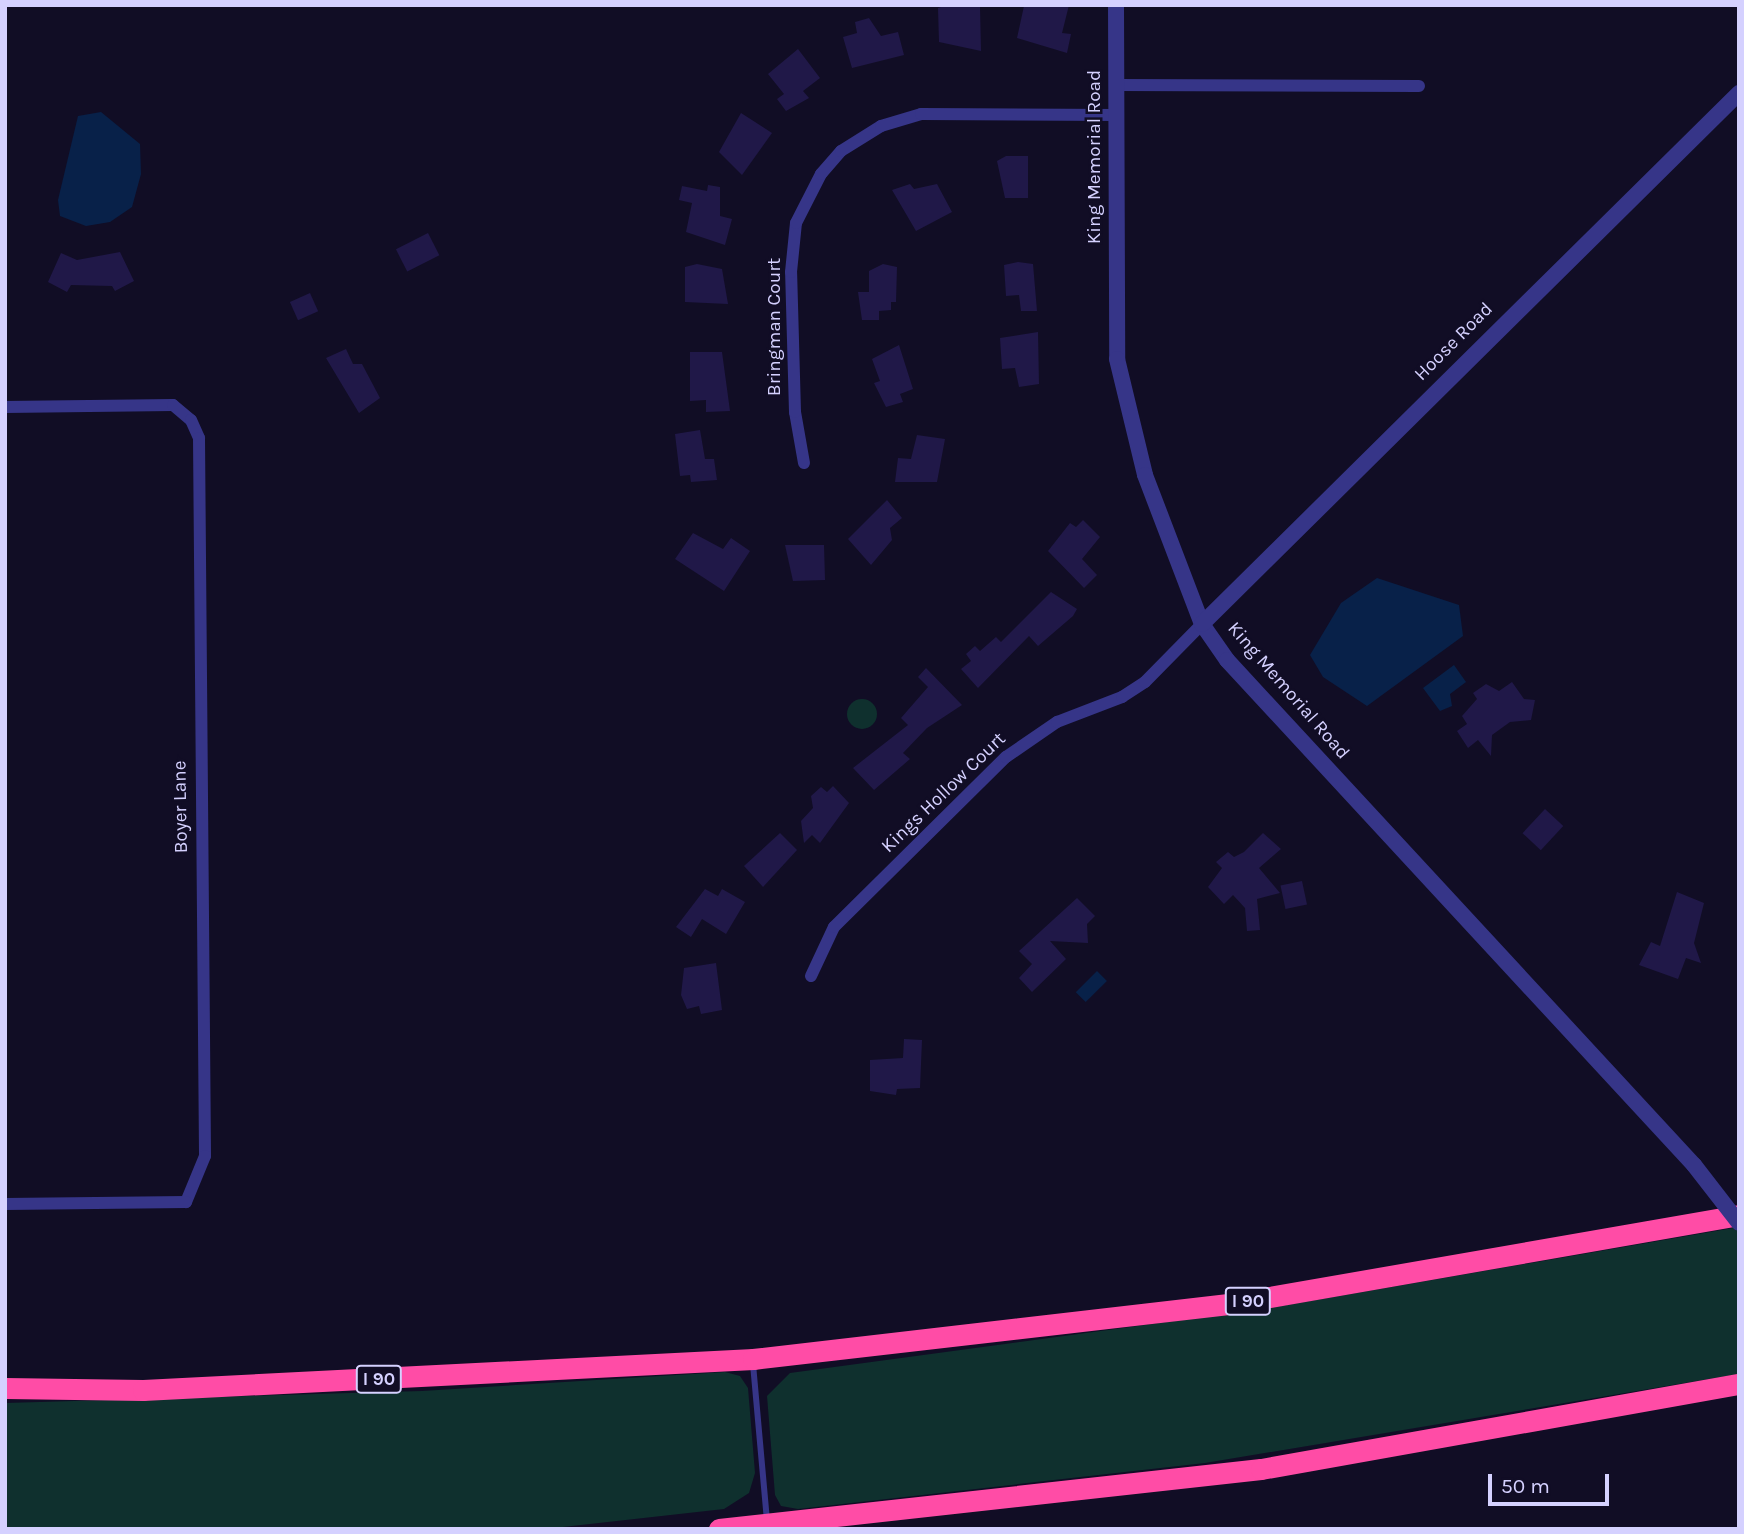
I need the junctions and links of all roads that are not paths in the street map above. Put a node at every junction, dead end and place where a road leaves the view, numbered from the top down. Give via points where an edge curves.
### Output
1 (1116, 5) edge
2 (1116, 85) junction
3 (1419, 86) dead end
4 (1739, 93) edge
5 (1116, 115) junction
6 (5, 407) edge
7 (804, 463) dead end
8 (1202, 624) junction
9 (811, 976) dead end
10 (5, 1204) edge
11 (1739, 1215) edge
12 (1739, 1223) edge
13 (753, 1359) junction
14 (1739, 1384) edge
15 (5, 1388) edge
16 (768, 1525) junction
17 (719, 1529) edge

1 - 2 street, King Memorial Road
2 - 3 street
2 - 5 street, King Memorial Road
4 - 8 street, Hoose Road
5 - 7 street, Bringman Court via 921,114 881,126 841,151 821,174 796,223 791,272 795,412
5 - 8 street, King Memorial Road via 1117,359 1145,475
6 - 10 street, Boyer Lane via 173,405 191,420 199,438 205,1156 186,1202
8 - 9 street, Kings Hollow Court via 1145,682 1122,697 1057,722 1006,757 835,927
8 - 12 street, King Memorial Road, bridge via 1227,660 1694,1165
11 - 13 highway, I 90 via 1235,1303
13 - 15 highway, I 90 via 143,1390
13 - 16 lane
14 - 16 highway via 1261,1469
16 - 17 highway

